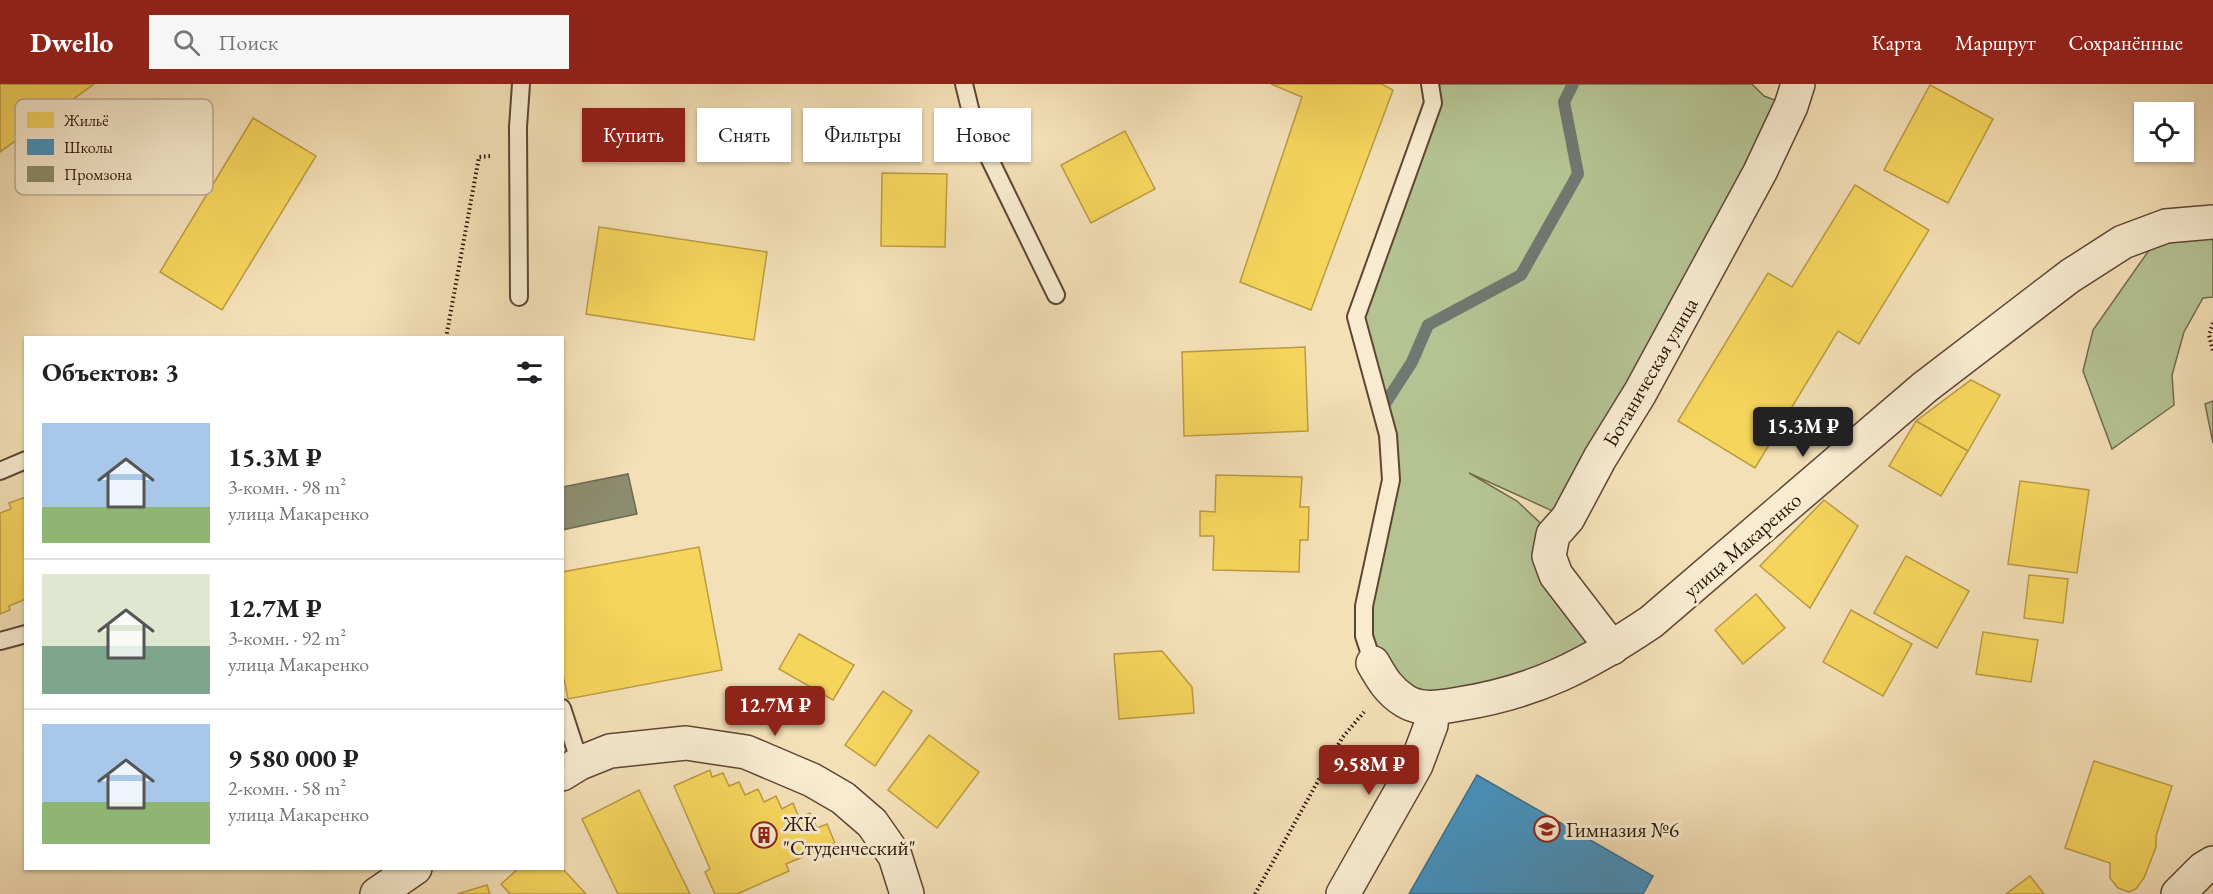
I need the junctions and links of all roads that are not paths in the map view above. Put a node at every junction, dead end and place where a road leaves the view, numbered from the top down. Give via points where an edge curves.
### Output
1 (521, 84) edge
2 (964, 84) edge
3 (1430, 84) edge
4 (1798, 84) edge
5 (2213, 222) edge
6 (1056, 295) dead end
7 (519, 297) dead end
8 (24, 461) edge
9 (0, 471) edge
10 (24, 635) edge
11 (0, 641) edge
12 (1612, 648) junction
13 (1379, 674) joint
14 (1432, 708) junction
15 (564, 722) edge
16 (571, 769) edge
17 (2213, 863) edge
18 (412, 870) edge
19 (377, 894) edge
20 (907, 894) edge
21 (1343, 894) edge
22 (2178, 894) edge

1 - 7 lane
2 - 6 lane via 975,129
3 - 13 lane via 1433,103 1356,317 1388,435 1391,480 1364,606 1364,636
4 - 12 street, Ботаническая улица via 1760,172 1640,393 1568,518 1553,535 1549,556 1556,575
5 - 12 street, улица Макаренко via 2166,226 2123,242 2070,276 1925,387 1660,615
8 - 9 lane
10 - 11 lane
12 - 14 street, улица Макаренко via 1550,681 1512,693
13 - 14 street, улица Макаренко via 1407,702
14 - 21 street via 1431,725 1416,765
15 - 16 lane
16 - 20 street via 610,752 686,743 746,752 812,780 843,798 872,823 895,856
17 - 22 street
18 - 19 street

